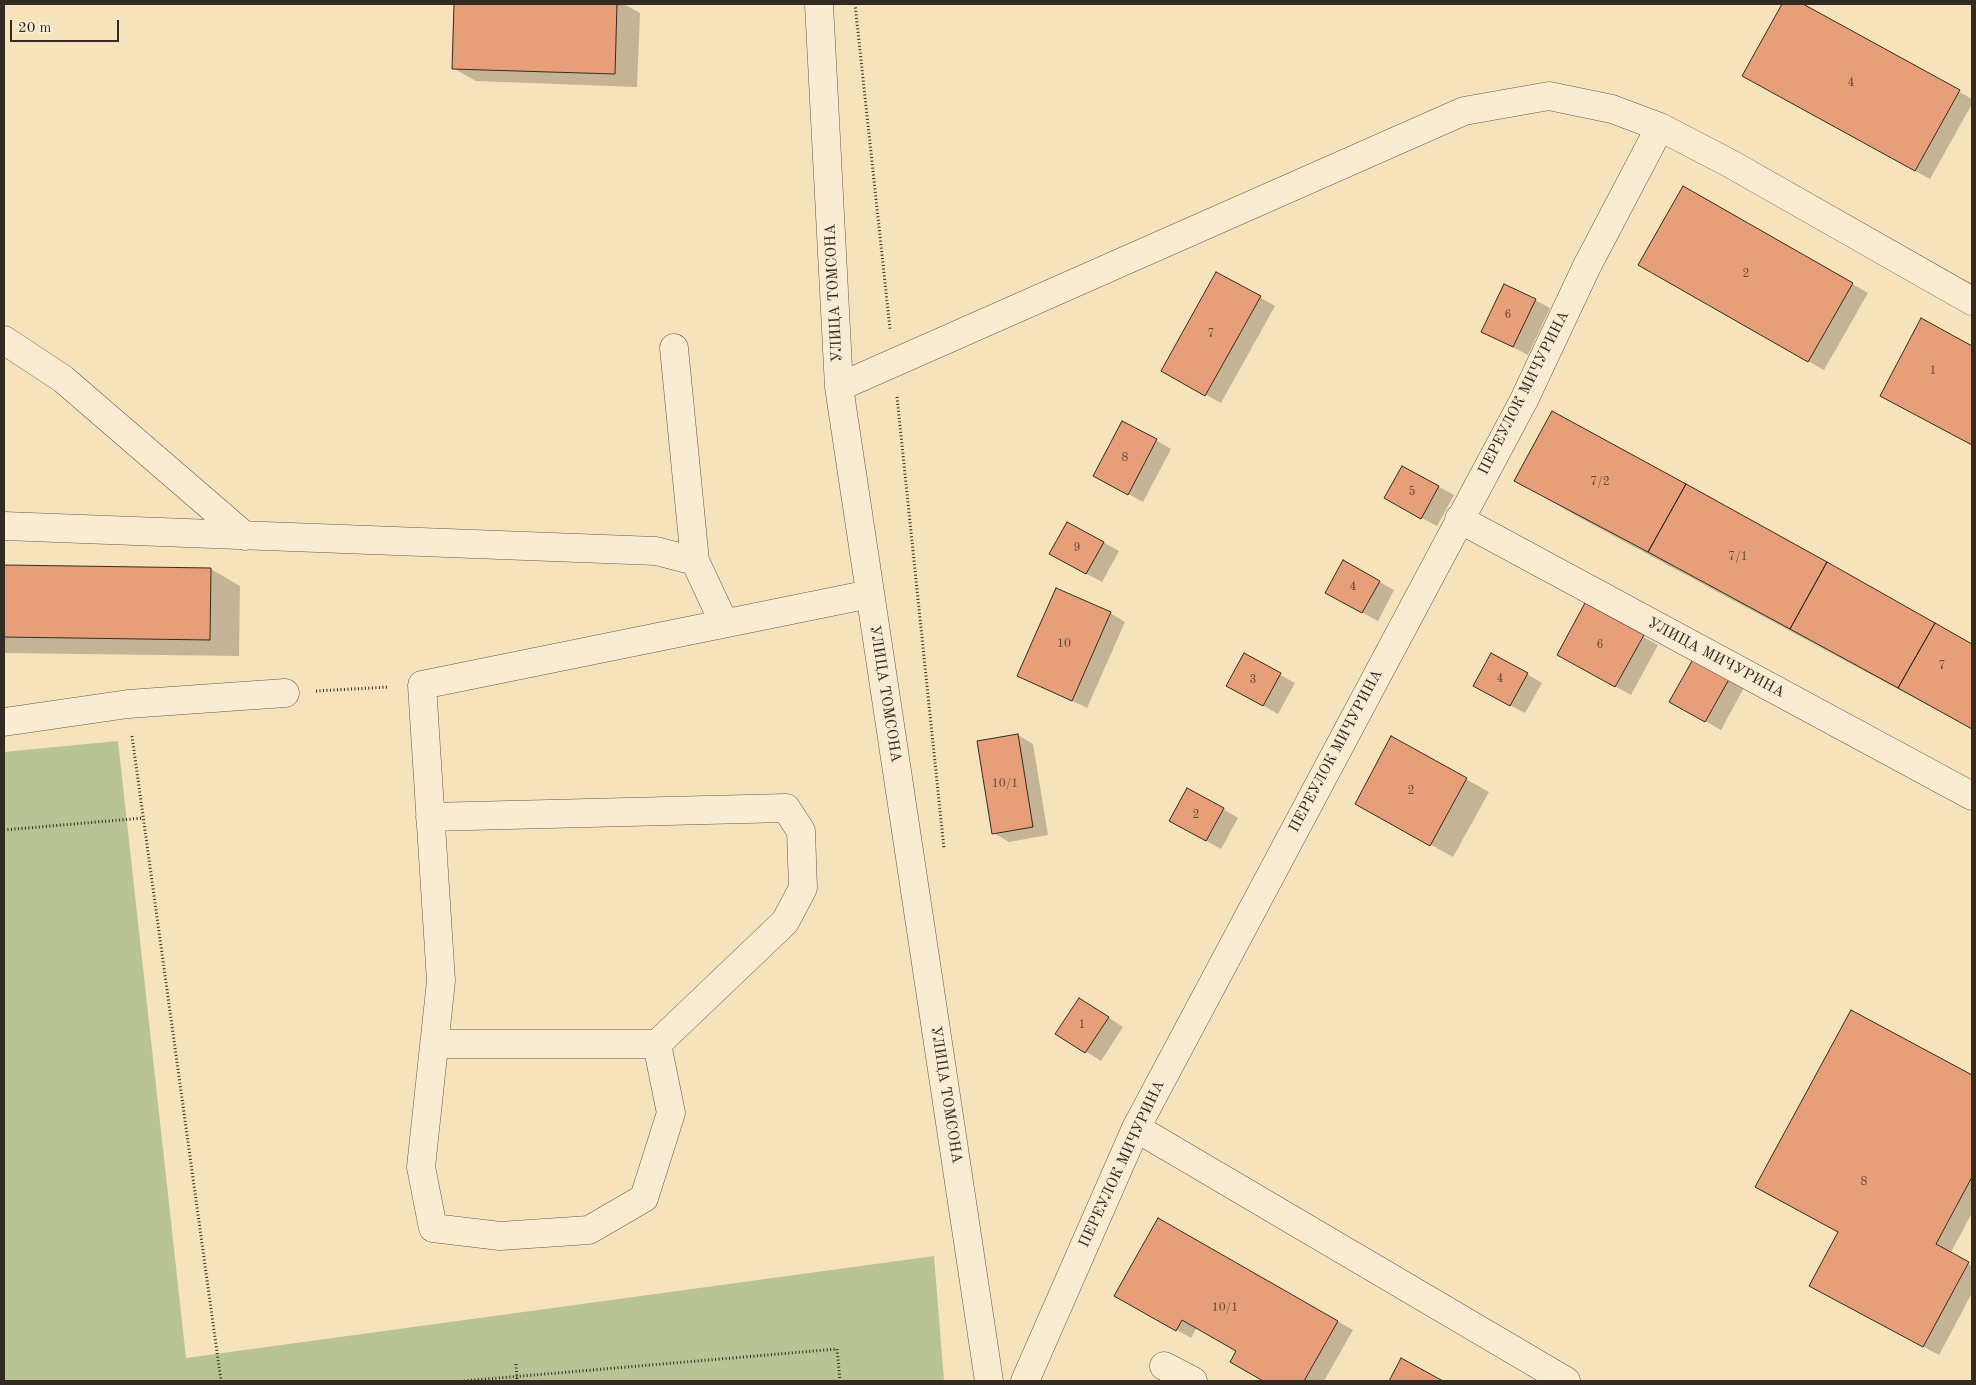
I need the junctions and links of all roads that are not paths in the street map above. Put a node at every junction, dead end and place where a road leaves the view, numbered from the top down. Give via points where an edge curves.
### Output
1 (819, 4) edge
2 (1660, 127) junction
3 (1972, 302) edge
4 (4, 340) edge
5 (674, 348) dead end
6 (839, 387) junction
7 (1460, 519) junction
8 (4, 526) edge
9 (245, 536) junction
10 (695, 561) junction
11 (870, 594) junction
12 (724, 623) junction
13 (285, 693) road end
14 (4, 722) edge
15 (1972, 796) edge
16 (430, 817) junction
17 (435, 1044) junction
18 (657, 1044) junction
19 (1136, 1128) junction
20 (1164, 1366) dead end
21 (990, 1381) edge
22 (1025, 1381) edge
23 (1193, 1381) edge
24 (1566, 1381) edge

1 - 6 street, УЛИЦА ТОМСОНА
2 - 3 street
2 - 6 street via 1612,109 1550,96 1464,111
2 - 7 street, ПЕРЕУЛОК МИЧУРИНА via 1587,266 1524,400
4 - 9 street via 63,379
5 - 10 street
6 - 11 street, УЛИЦА ТОМСОНА
7 - 15 street, УЛИЦА МИЧУРИНА
7 - 19 street, ПЕРЕУЛОК МИЧУРИНА
8 - 9 street
9 - 10 street via 656,551
10 - 12 street
11 - 12 street
11 - 21 street, УЛИЦА ТОМСОНА
12 - 16 street via 422,684
13 - 14 street via 128,704
16 - 17 street via 441,981
16 - 18 street via 786,808 801,831 803,888 784,922
17 - 18 street
17 - 18 street via 421,1167 433,1228 500,1236 589,1230 644,1198 671,1113
19 - 22 street, ПЕРЕУЛОК МИЧУРИНА
19 - 24 street
20 - 23 street

